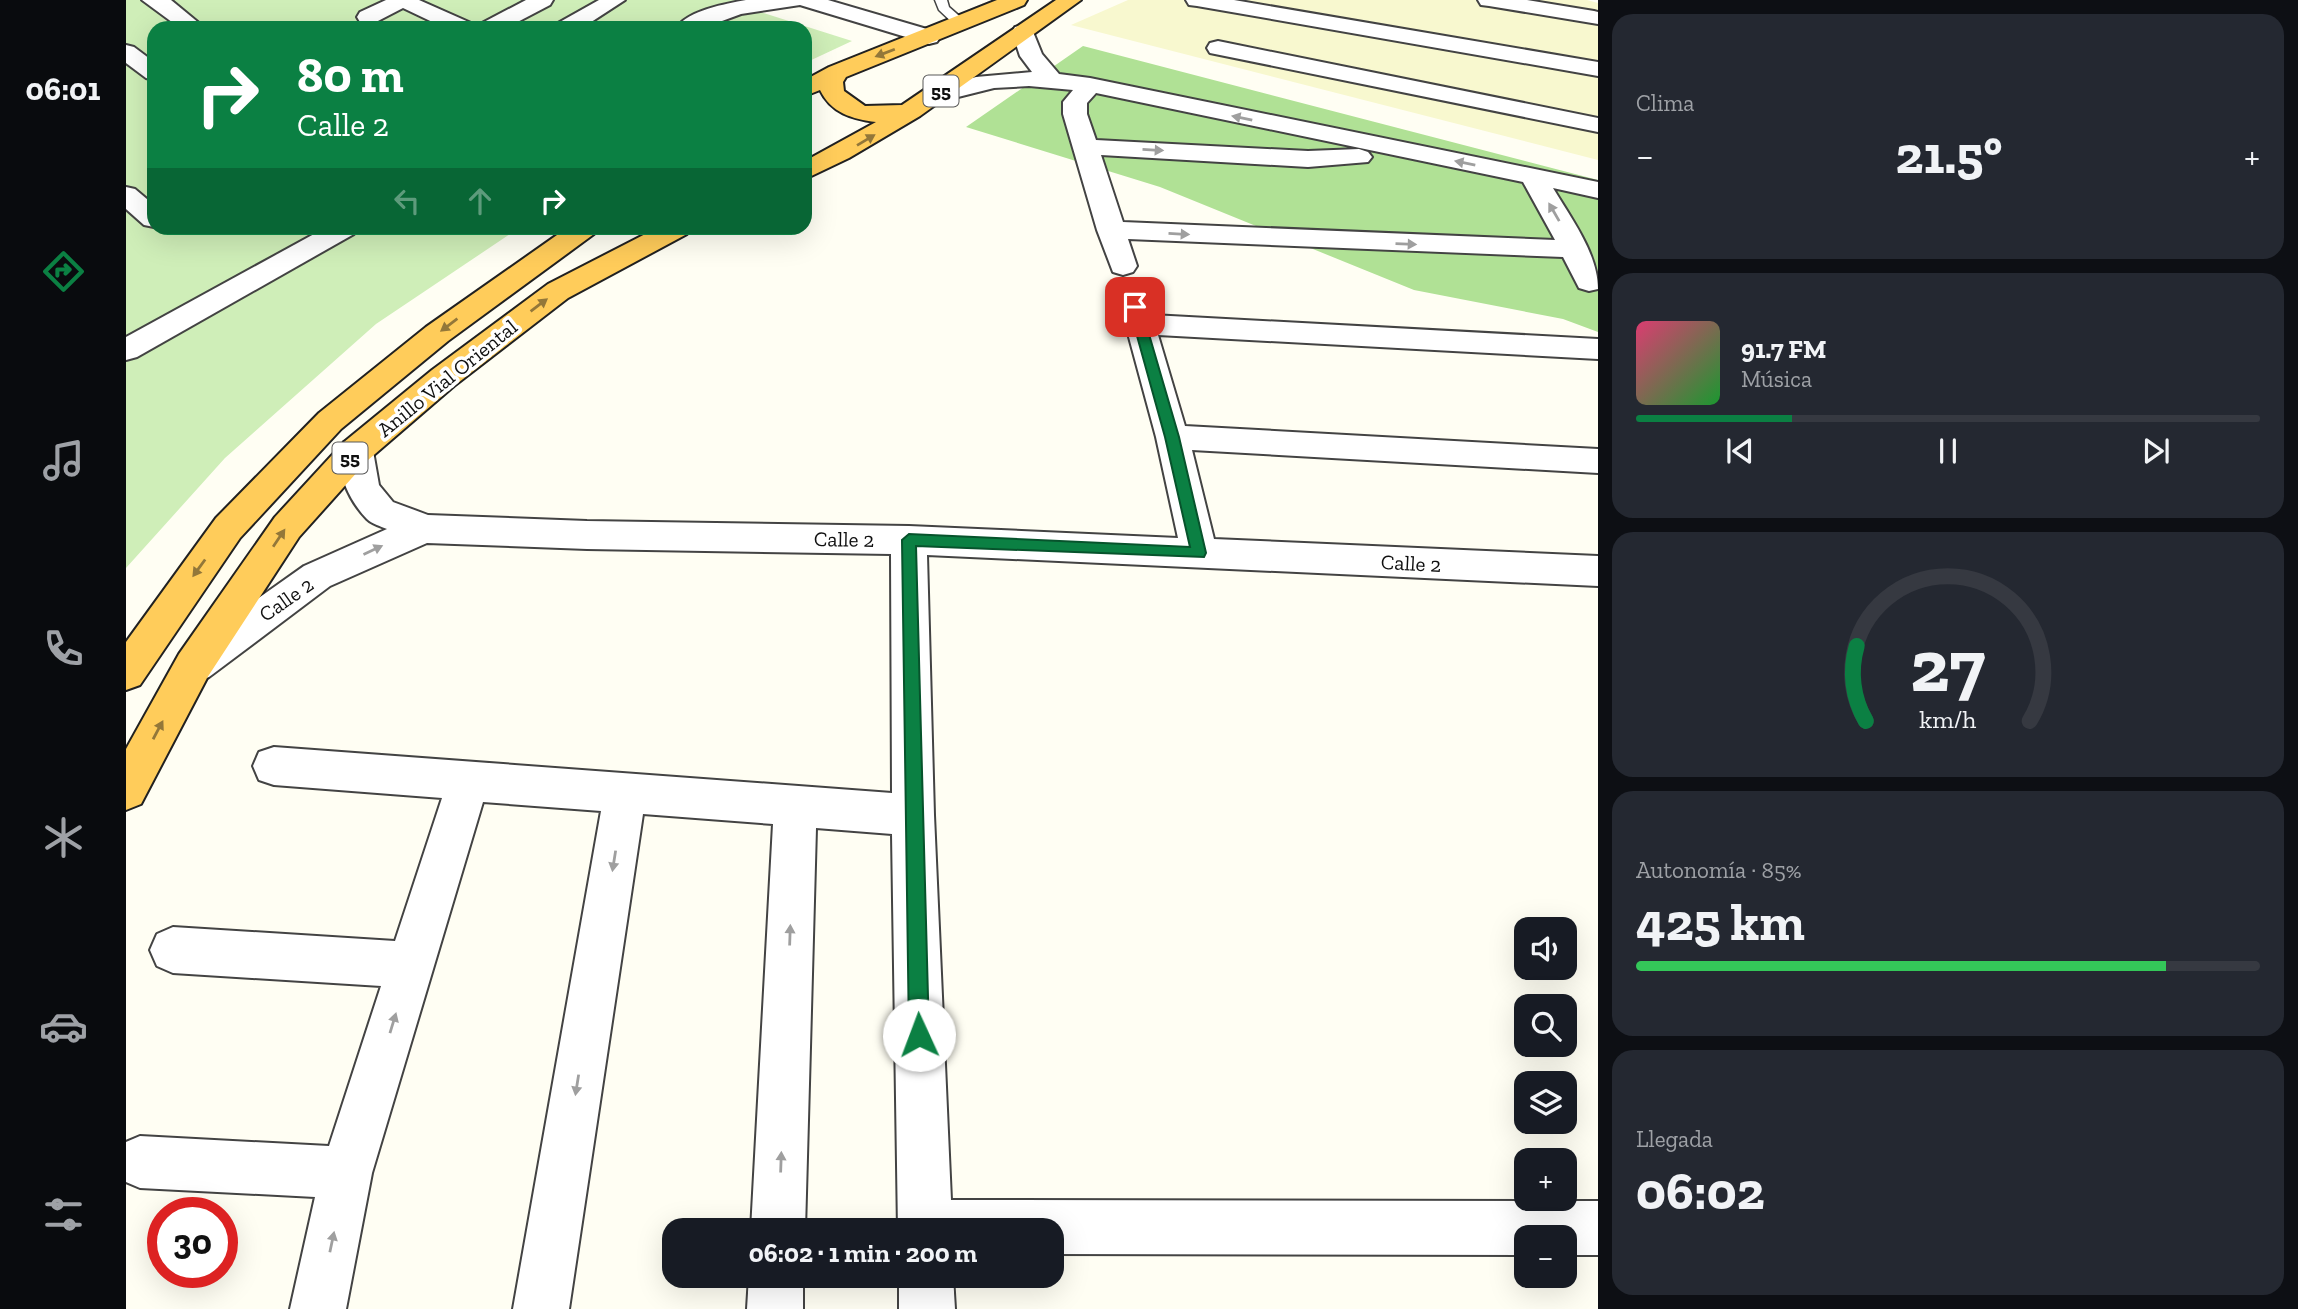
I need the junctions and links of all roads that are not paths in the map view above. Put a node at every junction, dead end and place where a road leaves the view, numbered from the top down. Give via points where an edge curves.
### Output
1 (402, 0) edge
2 (542, 0) edge
3 (614, 0) edge
4 (720, 0) edge
5 (805, 0) edge
6 (941, 0) edge
7 (1016, 0) edge
8 (1070, 0) edge
9 (1197, 0) edge
10 (1489, 0) edge
11 (146, 1) edge
12 (782, 1) edge
13 (1240, 4) edge
14 (368, 17) dead end
15 (1594, 18) dead end
16 (184, 21) edge
17 (448, 21) edge
18 (503, 21) edge
19 (578, 21) edge
20 (686, 21) edge
21 (699, 21) edge
22 (961, 24) junction
23 (1023, 32) junction
24 (929, 37) junction
25 (1218, 48) junction
26 (126, 52) edge
27 (147, 68) edge
28 (1598, 69) edge
29 (837, 72) junction
30 (1211, 73) dead end
31 (1052, 80) junction
32 (812, 85) edge
33 (1090, 85) junction
34 (934, 96) junction
35 (911, 111) junction
36 (1598, 125) edge
37 (1084, 147) junction
38 (1424, 155) junction
39 (812, 168) edge
40 (1532, 176) junction
41 (1598, 190) edge
42 (126, 195) edge
43 (147, 213) edge
44 (1111, 230) junction
45 (331, 235) edge
46 (574, 235) edge
47 (664, 235) edge
48 (1572, 249) junction
49 (1589, 282) dead end
50 (1140, 324) junction
51 (126, 349) edge
52 (1598, 349) edge
53 (1172, 437) junction
54 (356, 451) junction
55 (1598, 461) edge
56 (426, 529) junction
57 (909, 540) junction
58 (1199, 553) junction
59 (1598, 571) edge
60 (193, 666) junction
61 (126, 673) edge
62 (274, 766) dead end
63 (468, 782) junction
64 (126, 790) edge
65 (625, 794) junction
66 (795, 807) junction
67 (913, 815) junction
68 (173, 950) dead end
69 (410, 965) junction
70 (140, 1162) dead end
71 (346, 1173) junction
72 (778, 1218) edge
73 (924, 1218) edge
74 (1598, 1227) edge
75 (1064, 1240) edge
76 (776, 1288) edge
77 (926, 1288) edge
78 (318, 1309) edge
79 (541, 1309) edge
80 (775, 1309) edge
81 (927, 1309) edge

1 - 14 street
1 - 17 street
2 - 18 street
3 - 19 street
4 - 20 street
5 - 24 street
6 - 22 lane via 943,8
7 - 22 highway
8 - 23 highway, 55
9 - 13 street
10 - 15 street
11 - 16 street via 162,1
12 - 21 street
13 - 25 street
13 - 28 street
22 - 24 highway
23 - 31 street via 1031,56
23 - 34 highway, 55
24 -> 29 highway
25 - 30 street
25 - 36 street
26 - 27 street
29 - 32 highway
29 - 35 highway via 832,92 846,106 882,115
31 - 33 street
31 - 34 street via 994,79
33 - 37 street via 1075,102
38 -> 33 street
34 - 35 highway, 55
39 -> 35 highway, 55
37 -> 38 street via 1308,159
37 - 44 street
40 -> 38 street
40 - 41 street
48 -> 40 street
42 - 43 street
44 -> 48 street
44 - 50 street
45 - 51 street
46 -> 61 highway, Anillo Vial Oriental / 55 via 437,334 330,421 228,528
54 -> 47 highway, Anillo Vial Oriental / 55 via 558,291
48 - 49 street
50 - 52 street
50 - 53 street
53 - 55 street
53 - 58 street
54 - 56 street, Calle 2 via 363,489 381,512
60 -> 54 highway, Anillo Vial Oriental / 55 via 287,527
56 - 57 street, Calle 2
60 -> 56 street, Calle 2 via 317,576
57 - 58 street, Calle 2
57 - 67 street
58 - 59 street, Calle 2
64 -> 60 highway, Anillo Vial Oriental / 55
62 - 63 street
63 - 65 street
63 - 69 street
65 - 66 street
65 -> 79 street
66 - 67 street
72 -> 66 street
67 - 73 street
68 - 69 street
71 -> 69 street
70 - 71 street
78 -> 71 street
74 - 75 street
76 - 80 street
77 - 81 street

